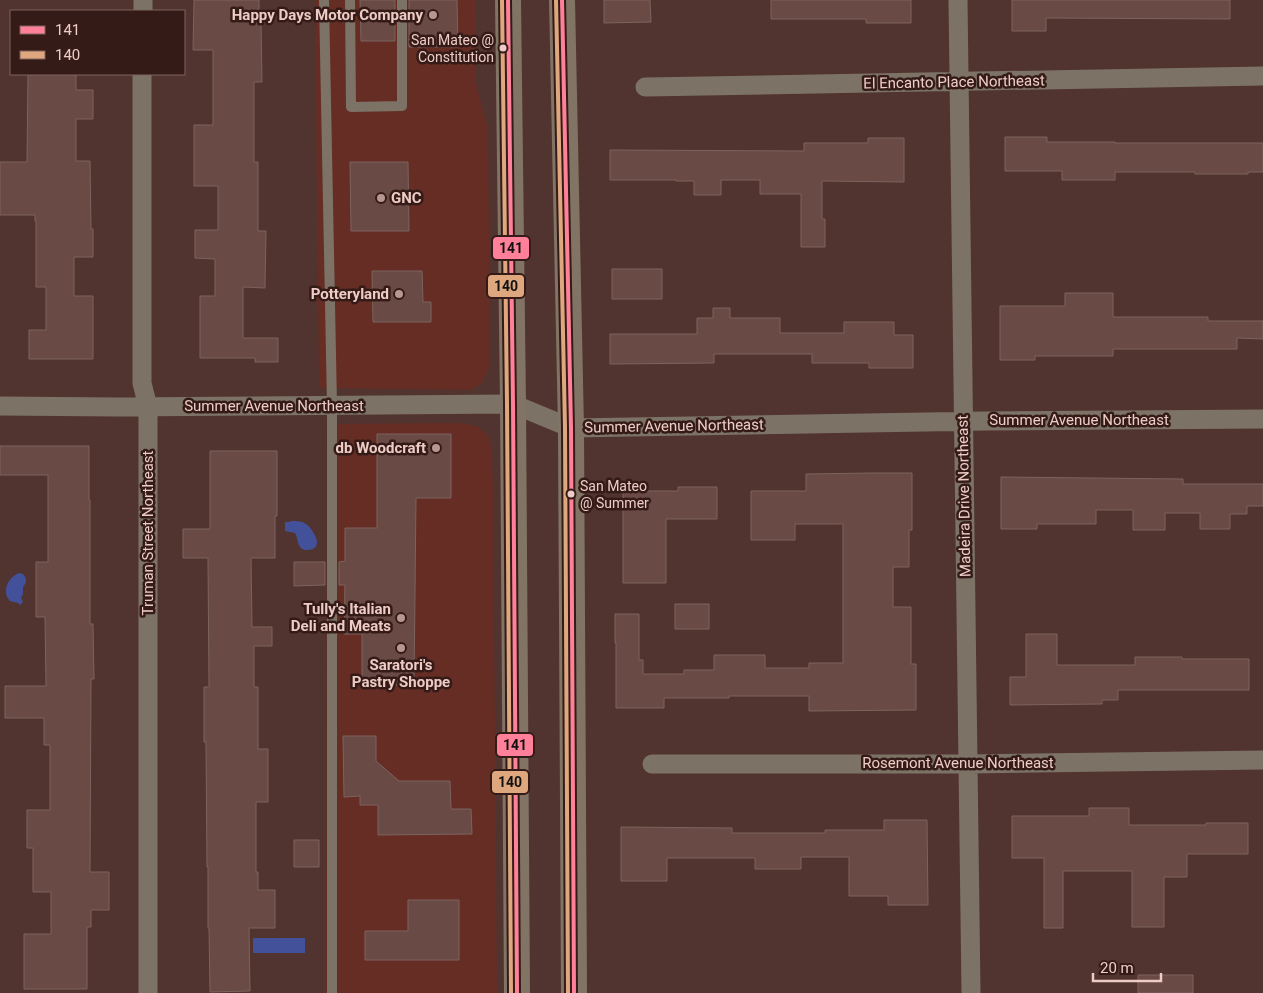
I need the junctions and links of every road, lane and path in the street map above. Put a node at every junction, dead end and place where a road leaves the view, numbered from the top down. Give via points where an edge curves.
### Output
1 (324, 0) edge
2 (350, 0) edge
3 (402, 0) edge
4 (508, 0) edge
5 (562, 0) edge
6 (958, 0) edge
7 (142, 75) edge
8 (1263, 76) edge
9 (959, 82) junction
10 (645, 88) dead end
11 (513, 404) junction
12 (332, 405) junction
13 (0, 406) edge
14 (148, 407) junction
15 (1263, 419) edge
16 (963, 421) junction
17 (571, 428) junction
18 (1263, 760) edge
19 (652, 764) dead end
20 (968, 764) junction
21 (148, 993) edge
22 (332, 993) edge
23 (517, 993) edge
24 (574, 993) edge
25 (971, 993) edge

1 - 12 lane
2 - 3 lane via 351,107 360,107 402,106
4 - 11 main road
5 - 17 main road
6 - 9 street, Madeira Drive Northeast
7 - 14 street, Truman Street Northeast via 142,383
8 - 9 street, El Encanto Place Northeast
9 - 10 street, El Encanto Place Northeast
9 - 16 street, Madeira Drive Northeast
11 - 12 street, Summer Avenue Northeast
11 - 17 street, Summer Avenue Northeast
11 - 23 main road
12 - 14 street, Summer Avenue Northeast
12 - 22 lane
13 - 14 street, Summer Avenue Northeast
14 - 21 street, Truman Street Northeast
15 - 16 street, Summer Avenue Northeast
16 - 17 street, Summer Avenue Northeast
16 - 20 street, Madeira Drive Northeast
17 - 24 main road
18 - 20 street, Rosemont Avenue Northeast
19 - 20 street, Rosemont Avenue Northeast
20 - 25 street, Madeira Drive Northeast

